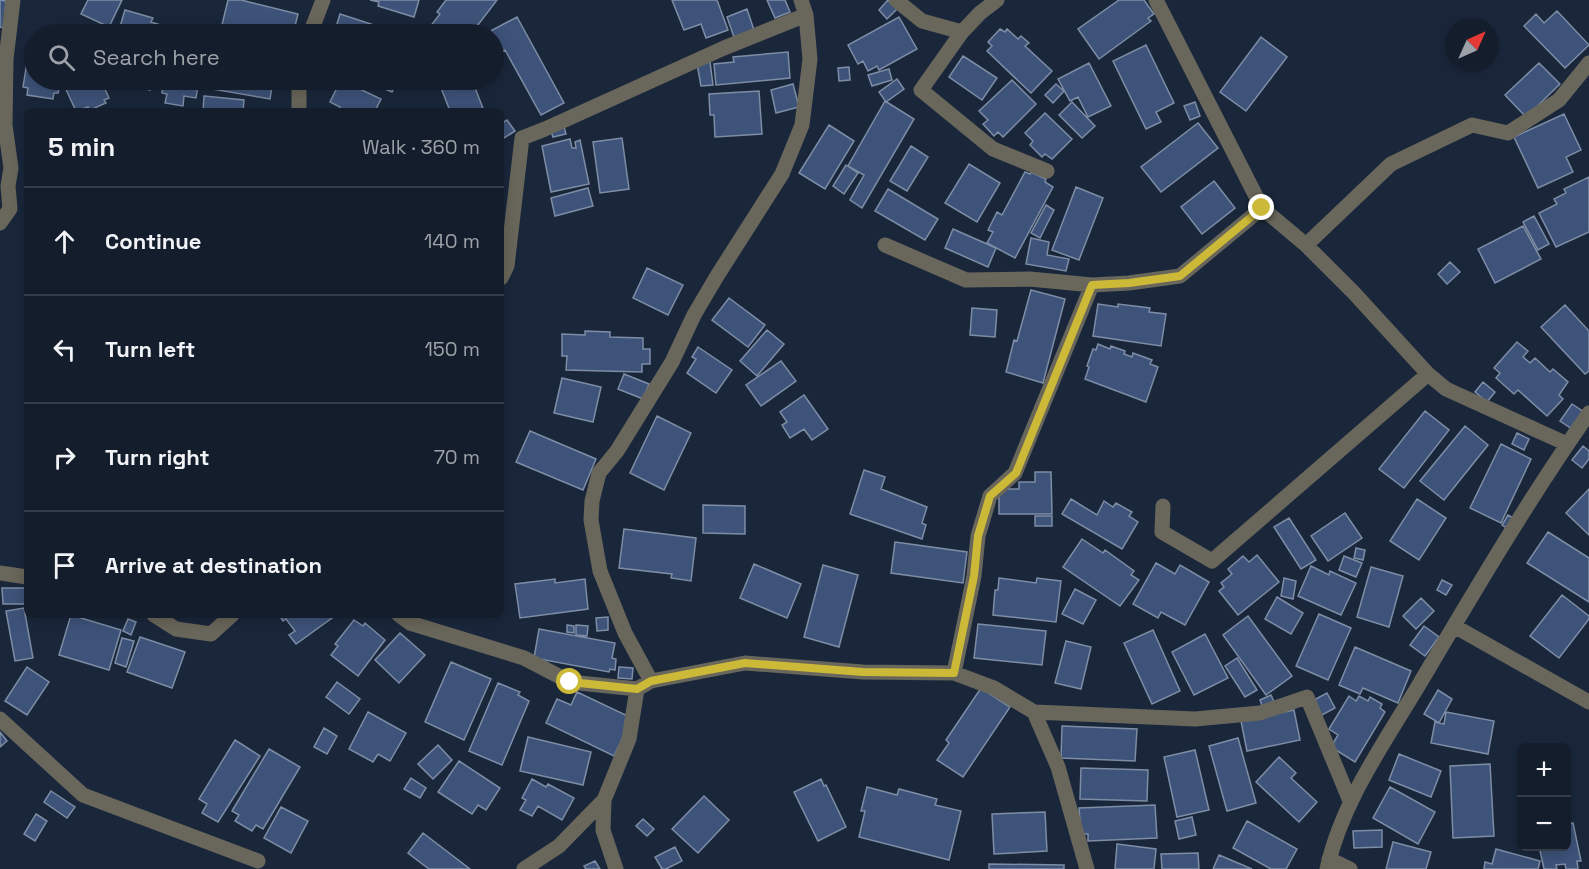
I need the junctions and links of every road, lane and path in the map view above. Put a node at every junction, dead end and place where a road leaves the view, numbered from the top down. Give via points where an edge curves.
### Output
1 (13, 0) edge
2 (322, 0) edge
3 (801, 0) edge
4 (896, 0) edge
5 (997, 0) edge
6 (1156, 0) edge
7 (806, 15) junction
8 (314, 24) edge
9 (962, 32) junction
10 (1589, 63) edge
11 (299, 90) edge
12 (299, 108) edge
13 (1047, 171) dead end
14 (1262, 208) junction
15 (0, 223) edge
16 (885, 245) dead end
17 (1306, 245) junction
18 (504, 272) edge
19 (1092, 285) junction
20 (1428, 374) junction
21 (1589, 413) edge
22 (1567, 444) junction
23 (1163, 506) dead end
24 (0, 573) edge
25 (24, 577) edge
26 (158, 618) edge
27 (229, 618) edge
28 (403, 618) edge
29 (1454, 626) junction
30 (954, 673) junction
31 (651, 681) junction
32 (637, 689) junction
33 (1589, 702) edge
34 (1034, 712) junction
35 (0, 719) edge
36 (604, 800) junction
37 (1350, 801) junction
38 (258, 861) dead end
39 (1328, 864) edge
40 (524, 869) edge
41 (616, 869) edge
42 (1087, 869) edge
43 (1350, 869) edge

1 - 15 street via 6,59 5,125 11,168 10,209
2 - 8 street
3 - 7 street
4 - 9 street via 922,21
5 - 9 street
6 - 14 street
7 - 18 street via 522,138
7 - 31 street via 810,59 802,125 782,174 694,315 666,372 599,473 592,501 591,520 600,571 625,633
9 - 13 street via 921,90 993,149
10 - 17 street via 1558,99 1508,133 1472,124 1391,164
11 - 12 street
14 - 17 street
14 - 19 street via 1180,276
16 - 19 street via 966,280 1030,279
17 - 20 street
19 - 30 street via 1016,473 990,496 978,536
20 - 22 street via 1446,389
20 - 23 street via 1212,561 1162,532
21 - 22 street
22 - 29 street
24 - 25 street
26 - 27 street via 176,630 211,634
28 - 32 street via 524,658 570,682
29 - 33 street
29 - 37 street
30 - 31 street via 863,672 745,663
30 - 34 street via 994,688
31 - 32 street
32 - 36 street via 629,738
34 - 37 street via 1195,719 1260,714 1307,698
34 - 42 street via 1058,767
35 - 38 street via 83,795
36 - 40 street via 559,846
36 - 41 street via 603,830
37 - 39 street
39 - 43 street

